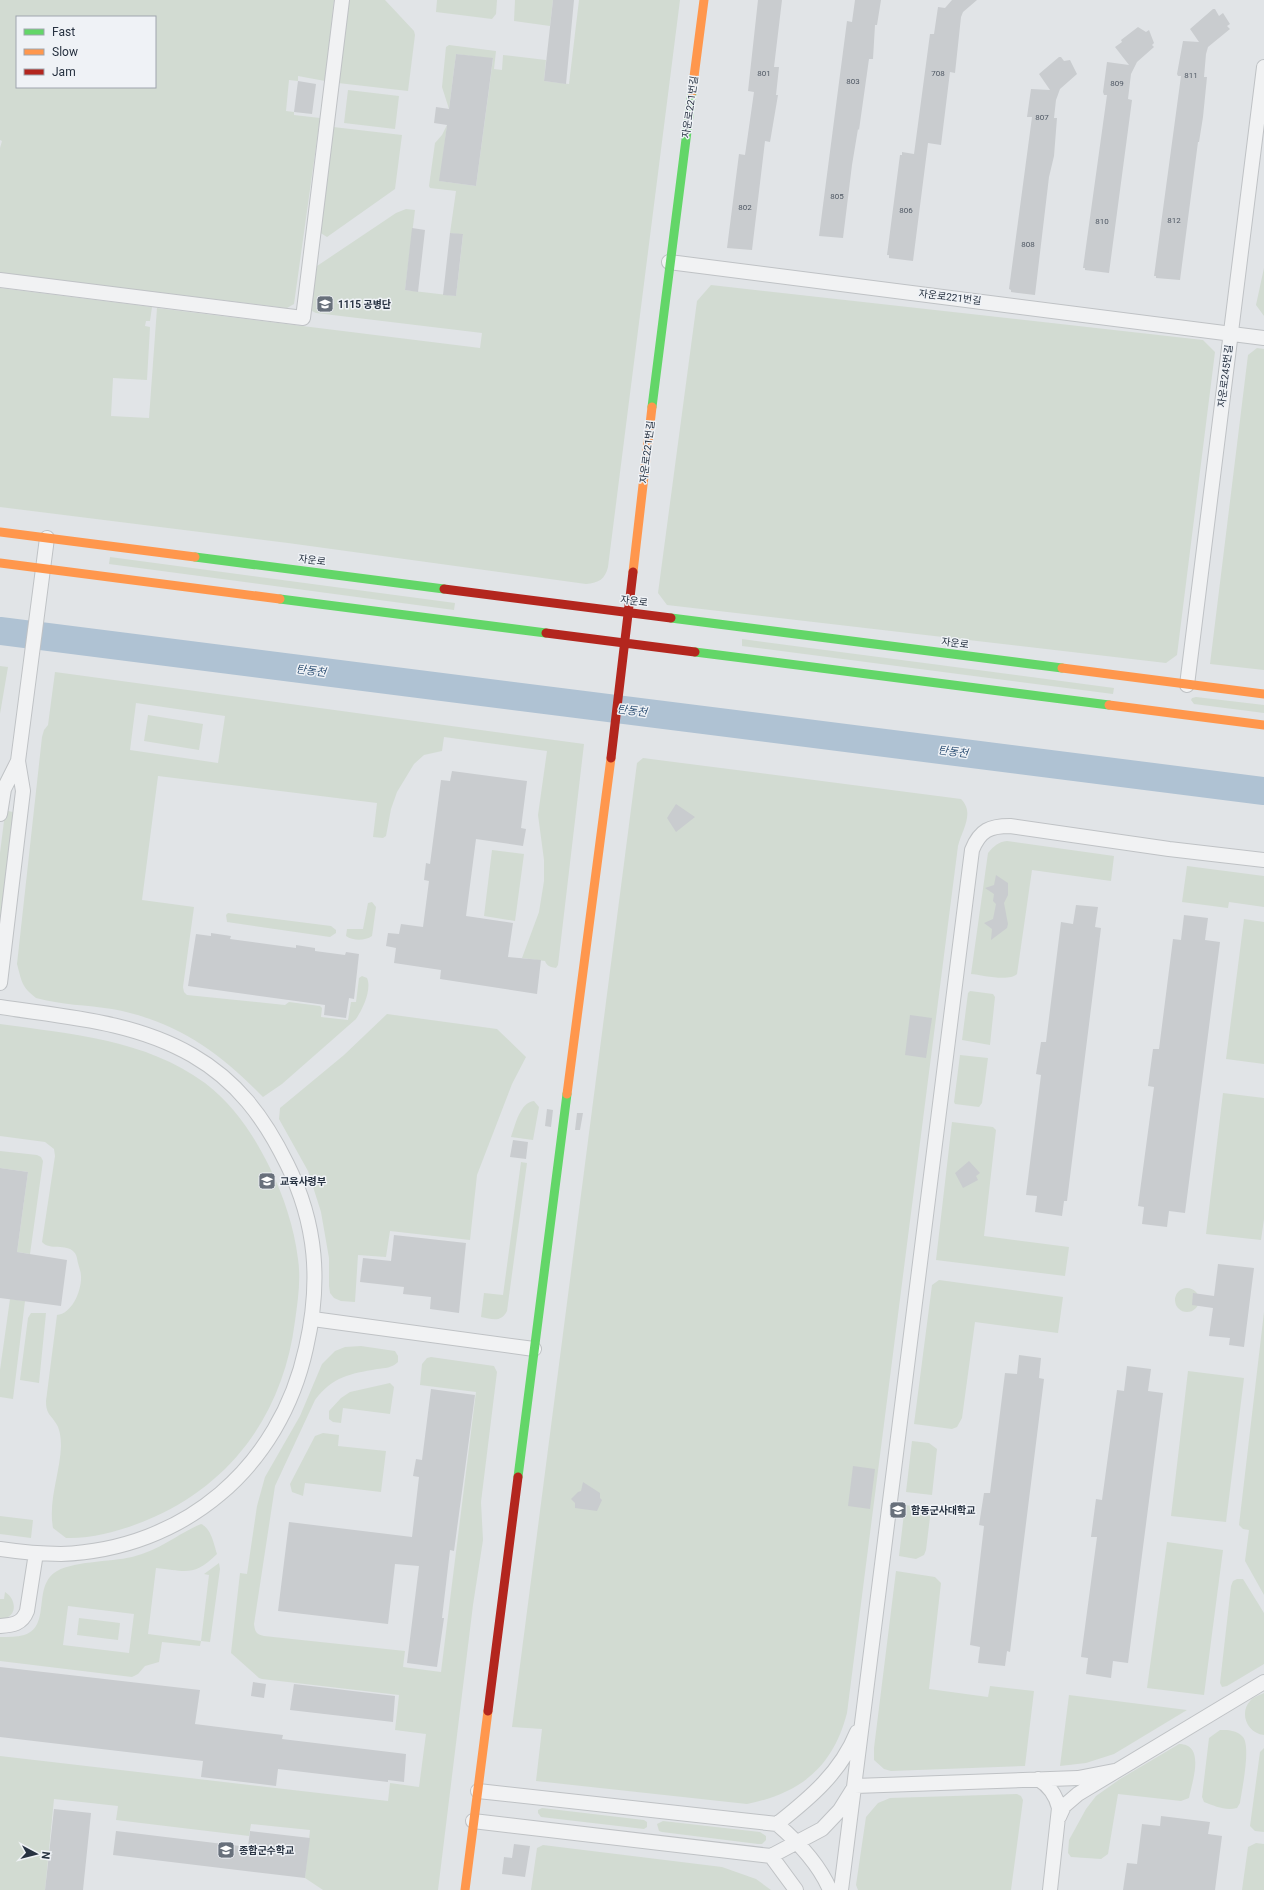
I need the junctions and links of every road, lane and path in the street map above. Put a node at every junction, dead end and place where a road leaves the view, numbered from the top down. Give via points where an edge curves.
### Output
1 (342, 0) edge
2 (704, 0) edge
3 (1264, 67) edge
4 (669, 262) junction
5 (0, 280) edge
6 (1230, 334) junction
7 (1264, 338) edge
8 (0, 532) edge
9 (47, 538) junction
10 (0, 564) edge
11 (44, 569) junction
12 (628, 612) junction
13 (625, 642) junction
14 (1187, 685) junction
15 (1264, 694) edge
16 (1264, 725) edge
17 (18, 761) junction
18 (0, 814) edge
19 (1264, 860) edge
20 (0, 983) edge
21 (0, 1008) edge
22 (313, 1319) junction
23 (534, 1349) junction
24 (0, 1549) edge
25 (36, 1553) junction
26 (0, 1626) edge
27 (1264, 1682) edge
28 (863, 1718) junction
29 (1114, 1772) junction
30 (1038, 1779) junction
31 (855, 1786) junction
32 (478, 1791) junction
33 (1059, 1817) junction
34 (473, 1821) junction
35 (777, 1824) junction
36 (797, 1843) junction
37 (771, 1856) junction
38 (465, 1890) edge
39 (796, 1890) edge
40 (830, 1890) edge
41 (841, 1890) edge
42 (1050, 1890) edge

1 - 5 street via 303,318
2 - 4 street, 자운로221번길
3 - 6 street, 자운로245번길
4 - 6 street, 자운로221번길
4 - 12 street, 자운로221번길
6 - 7 street, 자운로221번길
6 - 14 street, 자운로245번길
8 - 9 street, 자운로
9 - 11 street
9 - 12 street, 자운로
10 - 11 street
11 - 13 street
11 - 17 street
12 - 13 street, 자운로221번길
12 - 14 street, 자운로
13 - 16 street
13 - 23 street, 자운로221번길
14 - 15 street, 자운로
17 - 18 street via 4,789
17 - 20 street via 23,791
19 - 28 street via 1010,826 990,828 976,839 972,850 948,1033
21 - 22 street via 118,1026 158,1038 192,1055 222,1075 247,1099 260,1115 297,1184 313,1247 316,1279
22 - 23 street
22 - 25 street via 301,1372 287,1409 255,1459 218,1496 177,1523 131,1541 98,1550 63,1554
23 - 32 street, 자운로221번길
24 - 25 street
25 - 26 street via 24,1618 18,1623
27 - 29 street
28 - 31 street
28 - 35 street via 850,1749 830,1777
29 - 30 street via 1091,1777
29 - 33 street via 1069,1801
30 - 31 street
30 - 33 street via 1057,1799
31 - 36 street via 831,1821
31 - 41 street
32 - 34 street, 자운로221번길
32 - 35 street
33 - 42 street
34 - 37 street
34 - 38 street, 자운로221번길
35 - 36 street
36 - 37 street
36 - 40 street via 820,1871
37 - 39 street

